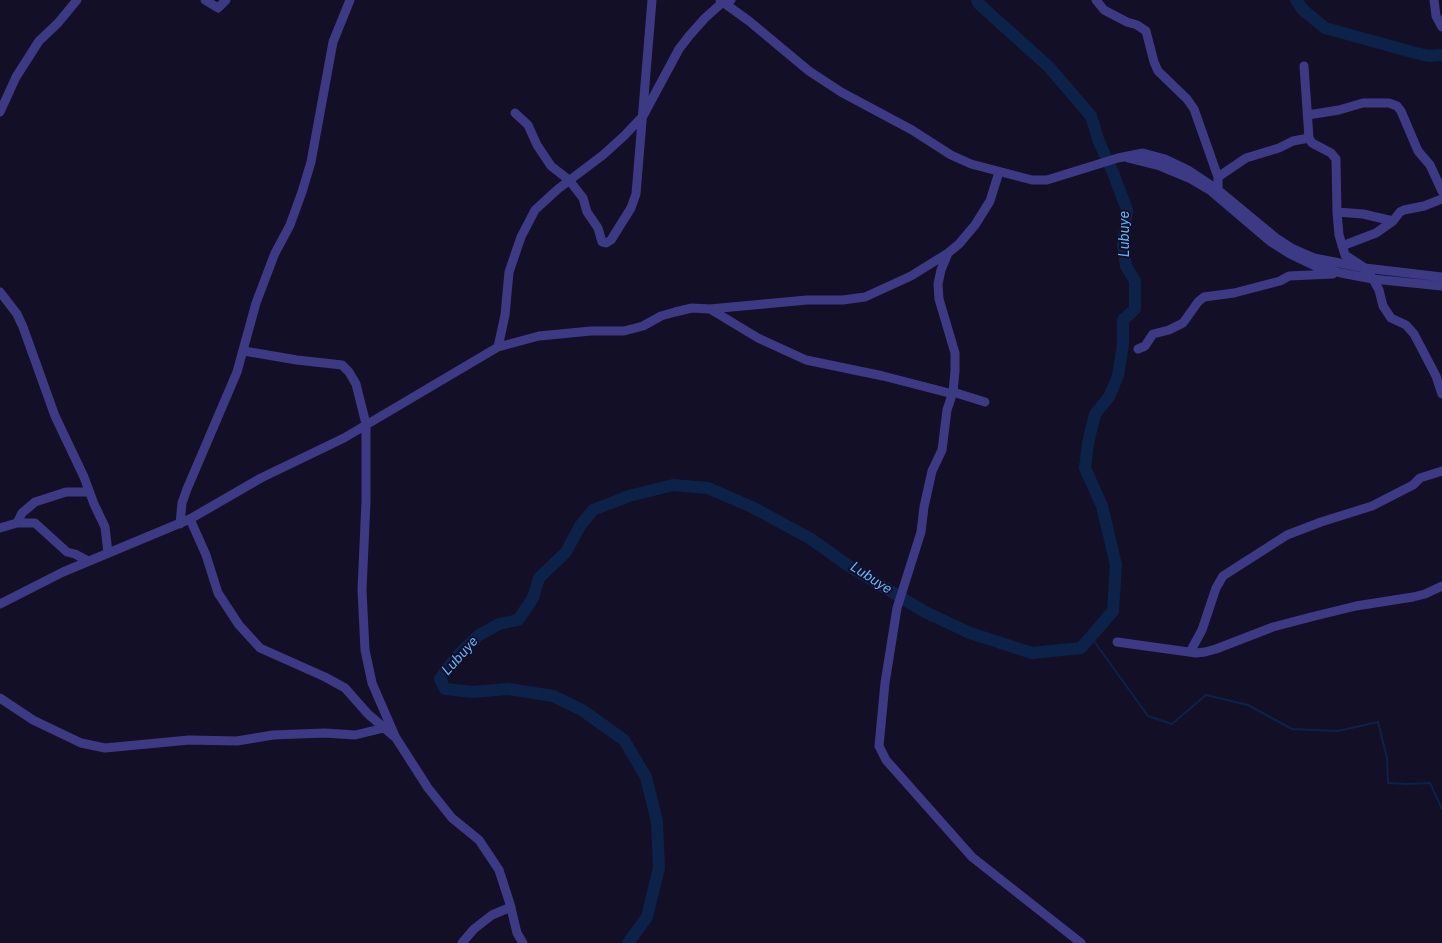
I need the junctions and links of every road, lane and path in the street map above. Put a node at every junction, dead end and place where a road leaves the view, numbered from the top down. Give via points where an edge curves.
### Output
1 (78, 0) edge
2 (205, 0) edge
3 (226, 0) edge
4 (350, 0) edge
5 (652, 0) edge
6 (1096, 0) edge
7 (1434, 0) edge
8 (725, 1) edge
9 (1442, 27) edge
10 (1304, 66) dead end
11 (0, 112) edge
12 (515, 112) dead end
13 (1308, 115) junction
14 (642, 116) junction
15 (1309, 138) junction
16 (999, 172) junction
17 (1218, 177) junction
18 (570, 180) junction
19 (1442, 191) edge
20 (1218, 193) junction
21 (1442, 199) edge
22 (1337, 212) junction
23 (1392, 221) junction
24 (1342, 246) junction
25 (948, 253) junction
26 (1365, 268) junction
27 (1341, 274) junction
28 (1442, 277) edge
29 (1373, 278) junction
30 (1442, 286) edge
31 (0, 292) edge
32 (710, 309) junction
33 (498, 347) junction
34 (1138, 349) dead end
35 (244, 351) junction
36 (953, 392) junction
37 (1442, 394) edge
38 (985, 402) dead end
39 (366, 424) junction
40 (1442, 471) edge
41 (89, 492) junction
42 (190, 518) junction
43 (17, 523) junction
44 (180, 524) junction
45 (0, 528) edge
46 (108, 552) junction
47 (88, 561) junction
48 (1442, 586) edge
49 (0, 604) edge
50 (1117, 642) dead end
51 (1190, 652) junction
52 (0, 698) edge
53 (384, 728) junction
54 (396, 738) junction
55 (511, 907) junction
56 (462, 943) edge
57 (523, 943) edge
58 (1081, 943) edge

1 - 11 street via 39,41 16,77
2 - 3 street via 218,8
4 - 35 street via 333,42 309,170 290,225 275,253 256,304
5 - 14 street
6 - 17 street via 1104,10 1146,31 1158,70 1194,109
7 - 9 street via 1436,16
8 - 14 street via 705,18 679,49
8 - 16 street via 809,71 841,92 951,155
10 - 13 street
12 - 18 street via 528,126 551,166
13 - 15 street
13 - 19 street via 1363,103 1397,106
14 - 18 street via 617,142
14 - 18 street via 636,194 611,240 602,242 583,198
15 - 17 street via 1246,158
15 - 22 street via 1336,159
16 - 20 street via 1046,180 1120,157 1160,166
16 - 25 street via 990,201 975,225
17 - 20 street
18 - 33 street via 535,210 521,237 509,272
20 - 26 street via 1293,249 1314,258
20 - 27 street via 1251,226 1290,254
21 - 23 street via 1404,210
22 - 23 street
22 - 24 street
23 - 24 street via 1376,233
24 - 26 street via 1345,255
25 - 32 street via 911,276 865,297
25 - 36 street via 941,270 938,299 955,353
26 - 28 street
26 - 29 street
27 - 29 street
27 - 34 street via 1289,276 1234,293 1204,297 1183,323 1153,334 1145,346
29 - 30 street
29 - 37 street via 1391,318 1406,325 1414,334
31 - 41 street via 23,327 36,367
32 - 33 street via 674,312 624,331 539,336
32 - 36 street via 758,338 806,360
33 - 39 street
35 - 39 street via 342,365 356,384
35 - 44 street via 187,489
36 - 38 street
36 - 58 street via 947,410 942,450 932,471 921,532 897,608 879,746 886,760 972,857
39 - 42 street
39 - 54 street via 362,590 365,650 372,683
40 - 51 street via 1420,478 1413,485 1372,506 1287,536 1224,576
41 - 43 street via 66,492 35,502 22,513
41 - 46 street via 105,527
42 - 44 street
42 - 53 street via 218,593 239,625 260,648 345,688
43 - 45 street
43 - 47 street via 35,523 67,552
44 - 46 street
46 - 47 street
47 - 49 street
48 - 51 street via 1413,597 1356,606 1273,627 1216,649
50 - 51 street
52 - 53 street via 33,720 81,743 105,748 189,740 236,741 273,735 355,735
53 - 54 street
54 - 55 street via 440,803 452,818 479,840 494,862
55 - 56 street via 492,915
55 - 57 street via 517,934

